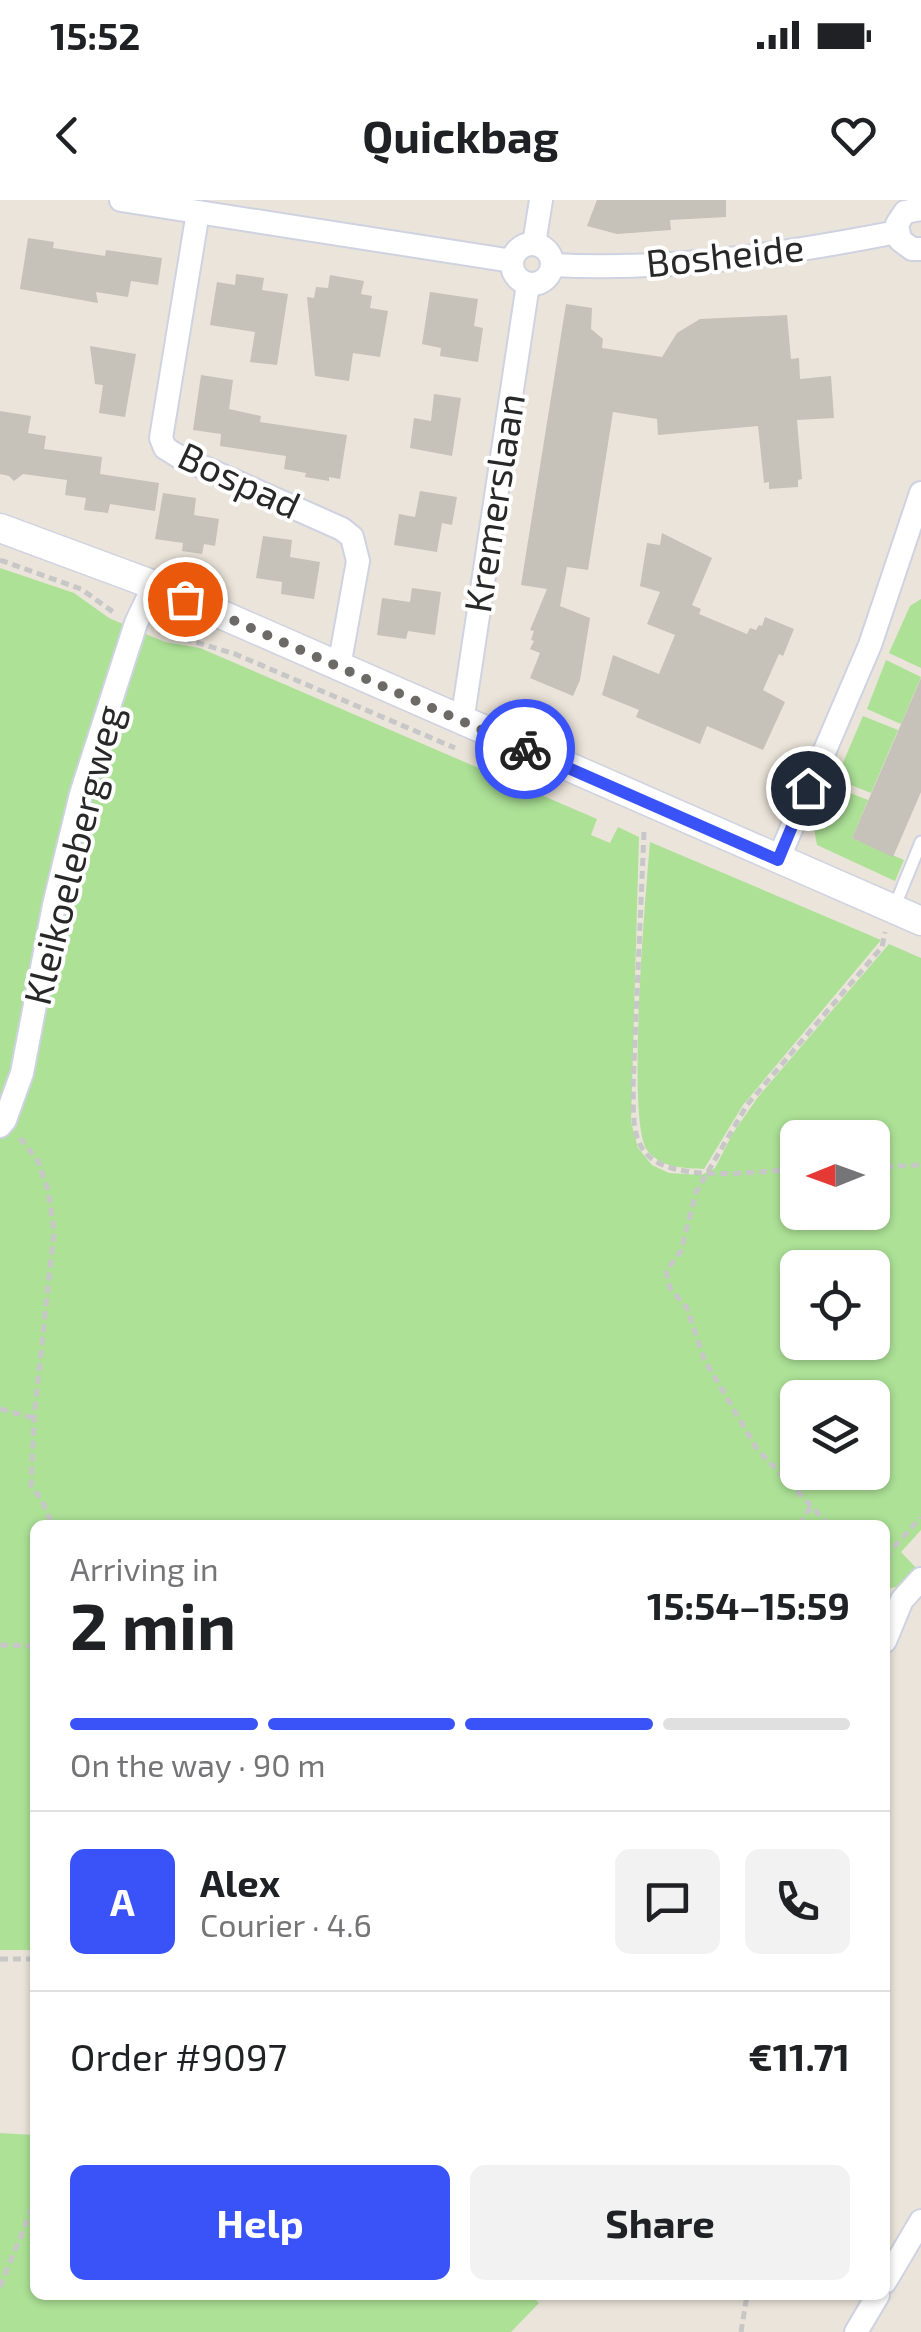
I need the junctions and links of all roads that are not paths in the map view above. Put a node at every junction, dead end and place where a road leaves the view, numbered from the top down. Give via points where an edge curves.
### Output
1 (121, 200) edge
2 (541, 200) edge
3 (915, 206) edge
4 (198, 212) junction
5 (897, 232) junction
6 (534, 244) junction
7 (921, 250) edge
8 (512, 261) junction
9 (552, 265) junction
10 (528, 284) junction
11 (921, 493) edge
12 (0, 528) edge
13 (910, 568) edge
14 (154, 585) junction
15 (340, 667) junction
16 (458, 735) junction
17 (921, 842) edge
18 (778, 860) junction
19 (921, 921) edge
20 (889, 922) junction
21 (3, 1123) edge
22 (921, 1579) edge
23 (902, 1600) junction
24 (890, 1618) edge
25 (890, 1628) edge
26 (921, 2221) edge
27 (890, 2274) edge
28 (875, 2300) edge
29 (856, 2332) edge

1 - 4 street
2 - 6 street
3 - 5 street via 900,217
4 - 8 street
4 - 15 street, Bospad via 164,448 352,537 358,561
5 - 7 street
5 - 9 street, Bosheide via 690,264
6 - 8 street via 520,248
6 - 9 street via 547,251
8 - 10 street via 516,276
9 - 10 street via 544,280
10 - 16 street, Kremerslaan
11 - 13 street
12 - 14 street
13 - 18 street
14 - 15 street
14 - 21 street, Kleikoelebergweg via 81,794 22,1072
15 - 16 street
16 - 18 street
17 - 20 lane
18 - 20 street
19 - 20 street
22 - 23 street
23 - 24 lane
23 - 25 street
26 - 27 street
28 - 29 street

